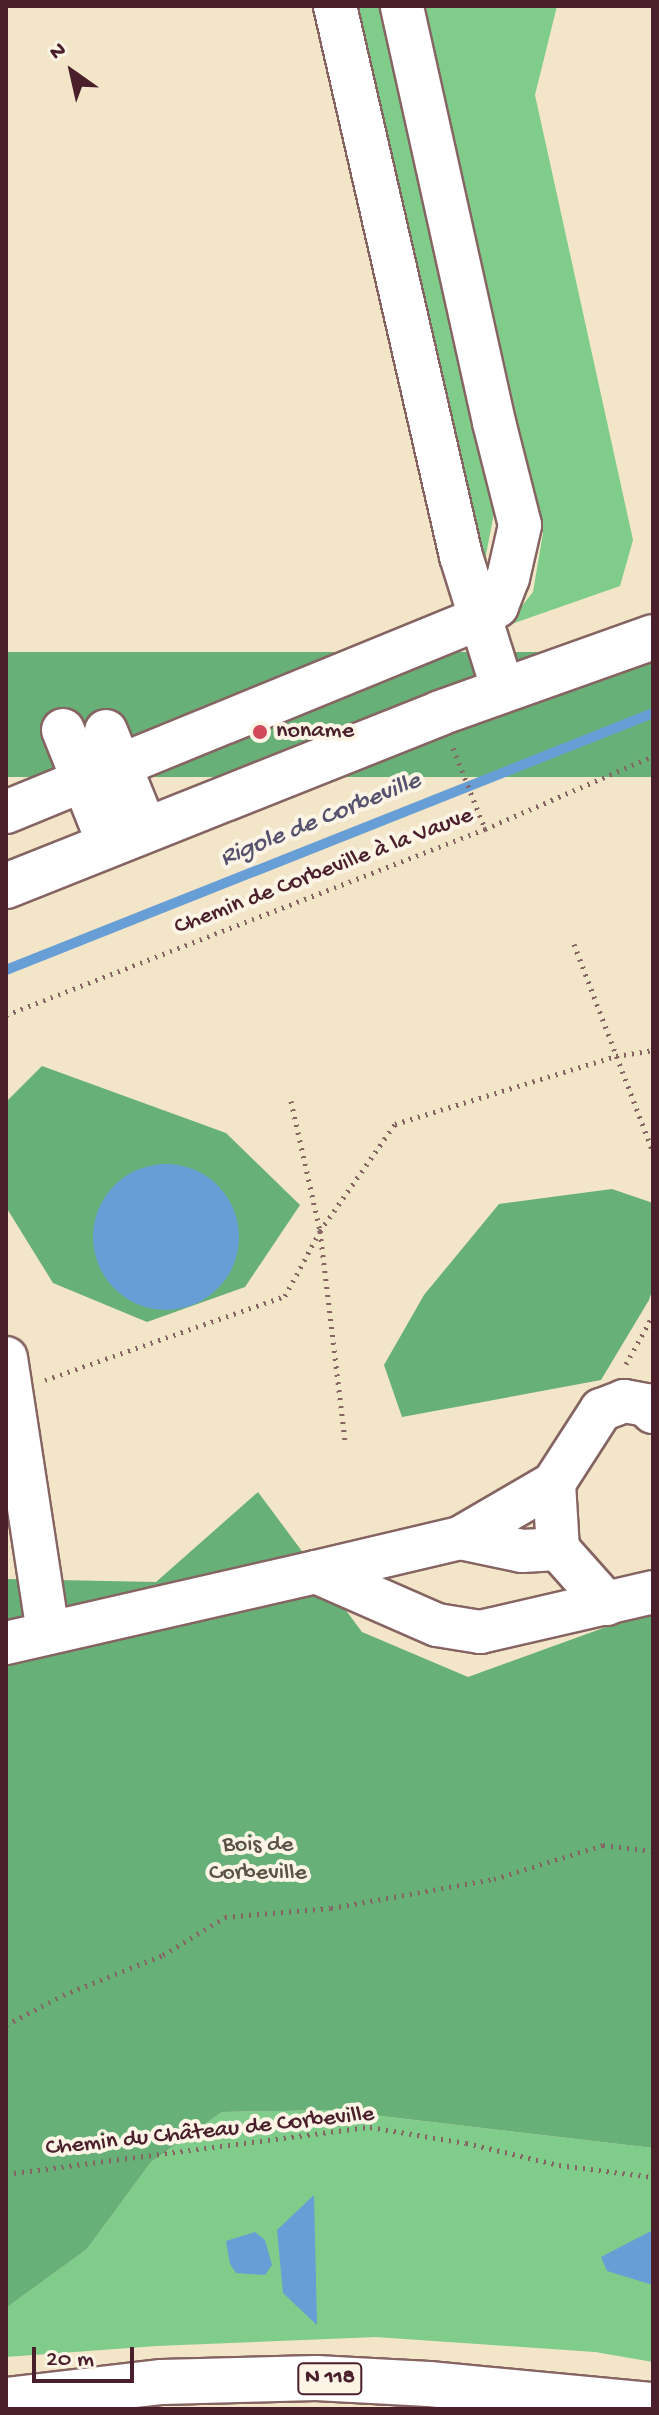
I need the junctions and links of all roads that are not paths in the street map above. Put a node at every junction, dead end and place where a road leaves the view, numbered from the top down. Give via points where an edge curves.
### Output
1 (335, 6) edge
2 (402, 6) edge
3 (488, 612) junction
4 (653, 637) edge
5 (503, 690) junction
6 (63, 730) dead end
7 (103, 760) junction
8 (6, 812) edge
9 (127, 838) junction
10 (6, 886) edge
11 (8, 1375) edge
12 (651, 1406) edge
13 (554, 1483) junction
14 (460, 1538) junction
15 (558, 1549) junction
16 (316, 1572) junction
17 (653, 1592) edge
18 (607, 1604) junction
19 (48, 1633) junction
20 (6, 1643) edge
21 (6, 2400) edge
22 (653, 2405) edge

1 - 3 street
2 - 3 street via 520,525 508,578
3 - 5 street
3 - 7 street
4 - 5 main road
5 - 9 main road
6 - 7 street
7 - 8 street
7 - 9 street
9 - 10 main road
11 - 19 street
12 - 13 street via 624,1401 601,1410
13 - 14 street
13 - 15 street
14 - 15 street via 522,1551
14 - 16 street
15 - 18 street
16 - 18 street via 437,1625 480,1632
16 - 19 street
17 - 18 street
19 - 20 street
21 - 22 main road, N 118 via 162,2382 316,2378

